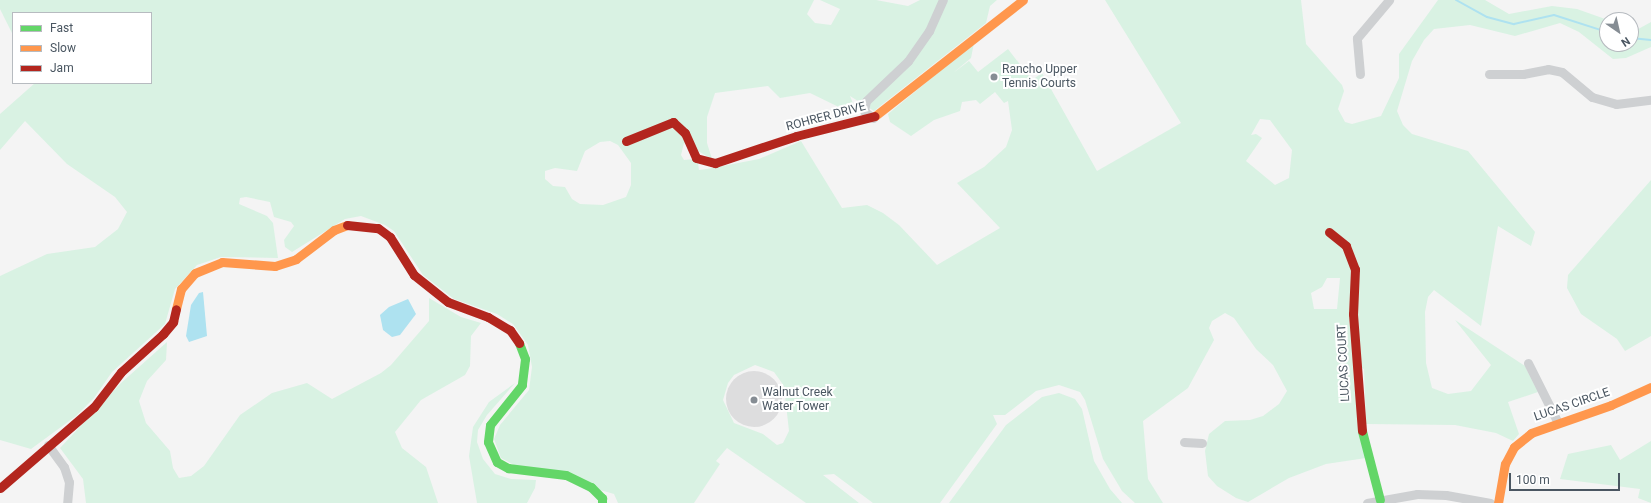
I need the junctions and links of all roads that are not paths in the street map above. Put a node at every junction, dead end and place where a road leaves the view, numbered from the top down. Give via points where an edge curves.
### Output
1 (943, 0) edge
2 (1023, 0) edge
3 (1389, 0) edge
4 (1360, 74) dead end
5 (1489, 74) dead end
6 (1651, 100) edge
7 (873, 118) junction
8 (626, 141) dead end
9 (1330, 232) dead end
10 (1528, 363) dead end
11 (1651, 387) edge
12 (1557, 421) junction
13 (1184, 442) dead end
14 (1202, 443) dead end
15 (48, 445) junction
16 (0, 488) edge
17 (1380, 500) junction
18 (67, 503) edge
19 (602, 503) edge
20 (1367, 503) edge
21 (1490, 503) edge
22 (1498, 503) edge

1 - 7 street via 929,31 908,61 866,101 864,111
2 - 7 street, ROHRER DRIVE
3 - 4 street via 1358,38
5 - 6 street via 1510,75 1548,69 1562,72 1592,96 1610,102
7 - 8 street, ROHRER DRIVE via 796,136 716,163 696,158 685,133 673,122
9 - 17 street, LUCAS COURT via 1346,246 1355,269 1353,314 1358,405 1366,454
10 - 12 street
11 - 12 street, LUCAS CIRCLE via 1611,405
12 - 22 street, LUCAS CIRCLE via 1531,433 1514,447 1501,476
13 - 14 street
15 - 16 street
15 - 18 street via 64,467 69,482
15 - 19 street via 94,407 121,372 163,334 173,322 181,289 202,268 222,262 275,266 296,260 334,230 351,223 365,224 390,237 414,275 448,302 488,317 510,330 520,344 525,359 522,385 490,426 488,442 497,462 508,468 566,476 591,486 602,498
17 - 20 street
17 - 21 street via 1417,494 1446,495

